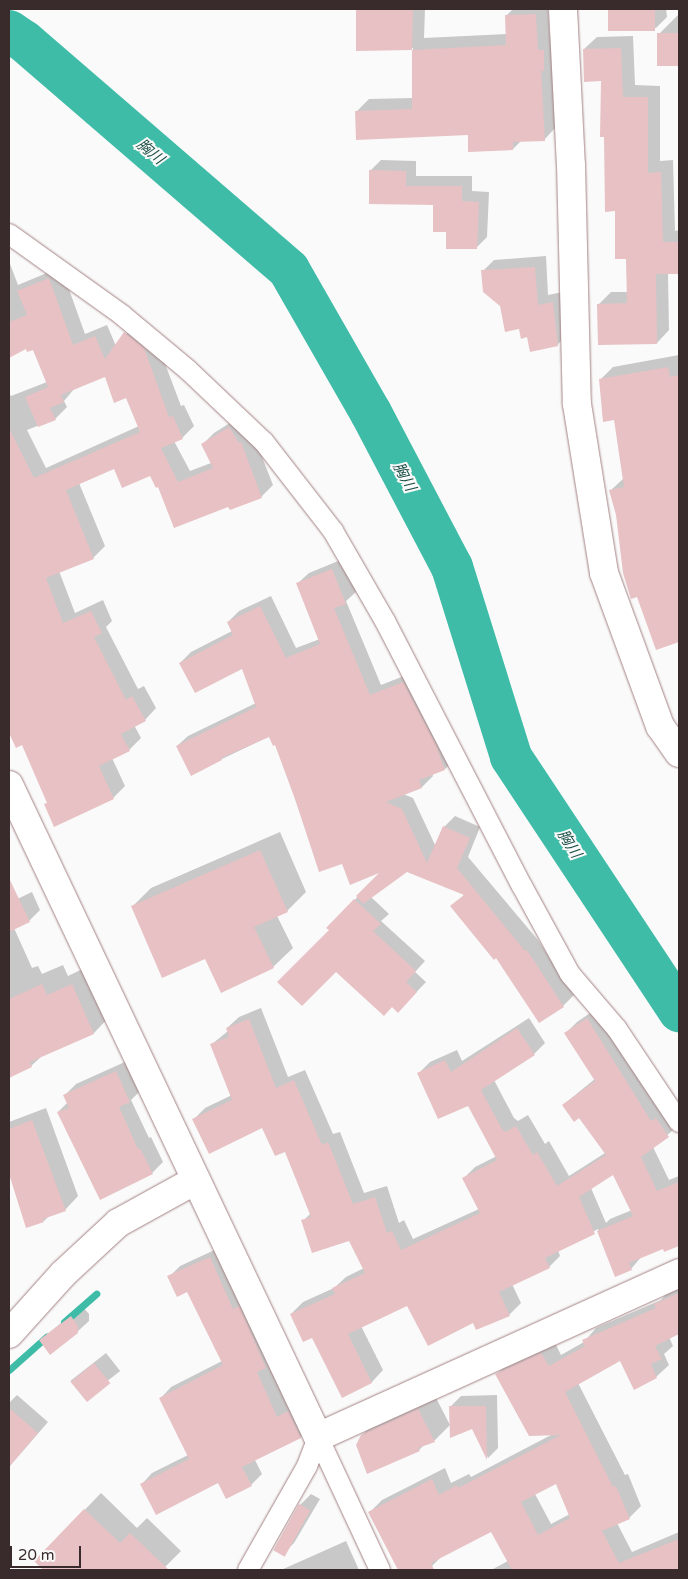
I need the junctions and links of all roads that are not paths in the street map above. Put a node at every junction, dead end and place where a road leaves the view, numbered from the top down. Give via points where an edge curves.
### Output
1 (563, 9) edge
2 (9, 234) edge
3 (679, 753) edge
4 (9, 785) edge
5 (679, 1122) edge
6 (196, 1180) junction
7 (679, 1273) edge
8 (9, 1334) edge
9 (318, 1437) junction
10 (248, 1570) edge
11 (380, 1570) edge

1 - 3 street via 577,404 581,432 604,573 660,726
2 - 5 street via 122,315 188,370 264,442 333,531 385,620 570,974 616,1029
4 - 6 street
6 - 8 street via 118,1224 63,1274
6 - 9 street
7 - 9 street
9 - 10 street via 307,1466
9 - 11 street

